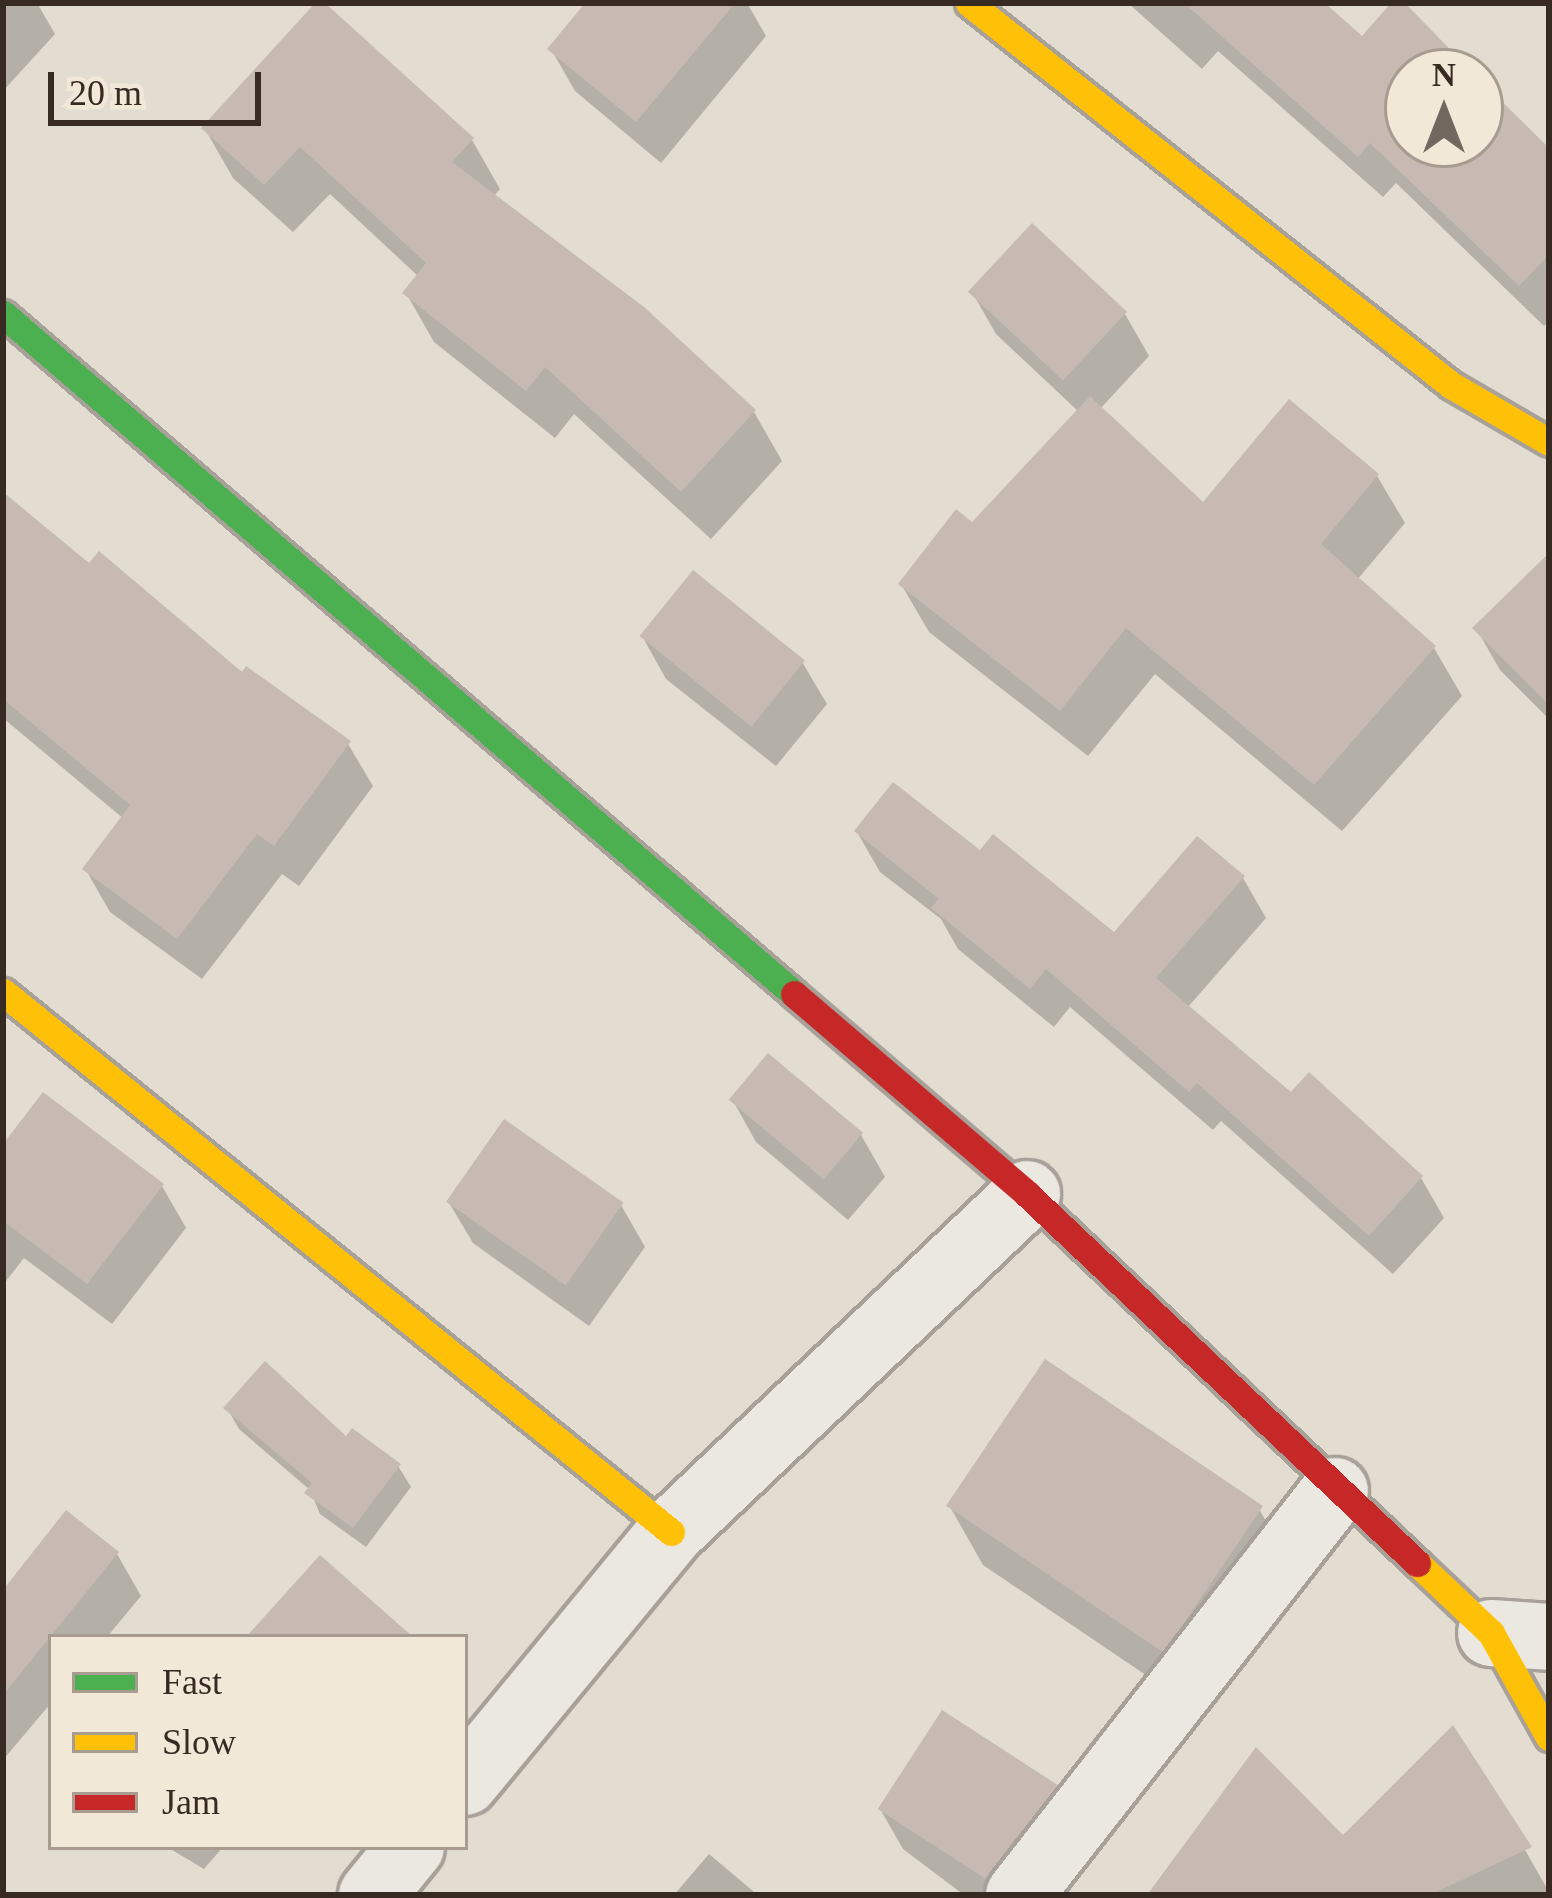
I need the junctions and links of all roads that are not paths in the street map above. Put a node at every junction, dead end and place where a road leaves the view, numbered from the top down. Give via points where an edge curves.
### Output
1 (969, 3) edge
2 (3, 314) edge
3 (1549, 442) edge
4 (3, 992) edge
5 (1028, 1194) junction
6 (1335, 1491) junction
7 (670, 1532) junction
8 (1520, 1635) edge
9 (1549, 1737) edge
10 (468, 1778) edge
11 (409, 1850) edge
12 (372, 1895) edge
13 (1019, 1895) edge

1 - 3 street via 1451,385
2 - 5 street
4 - 7 street
5 - 6 street
5 - 7 street
6 - 8 street
6 - 13 street
7 - 10 street
8 - 9 street
11 - 12 street

